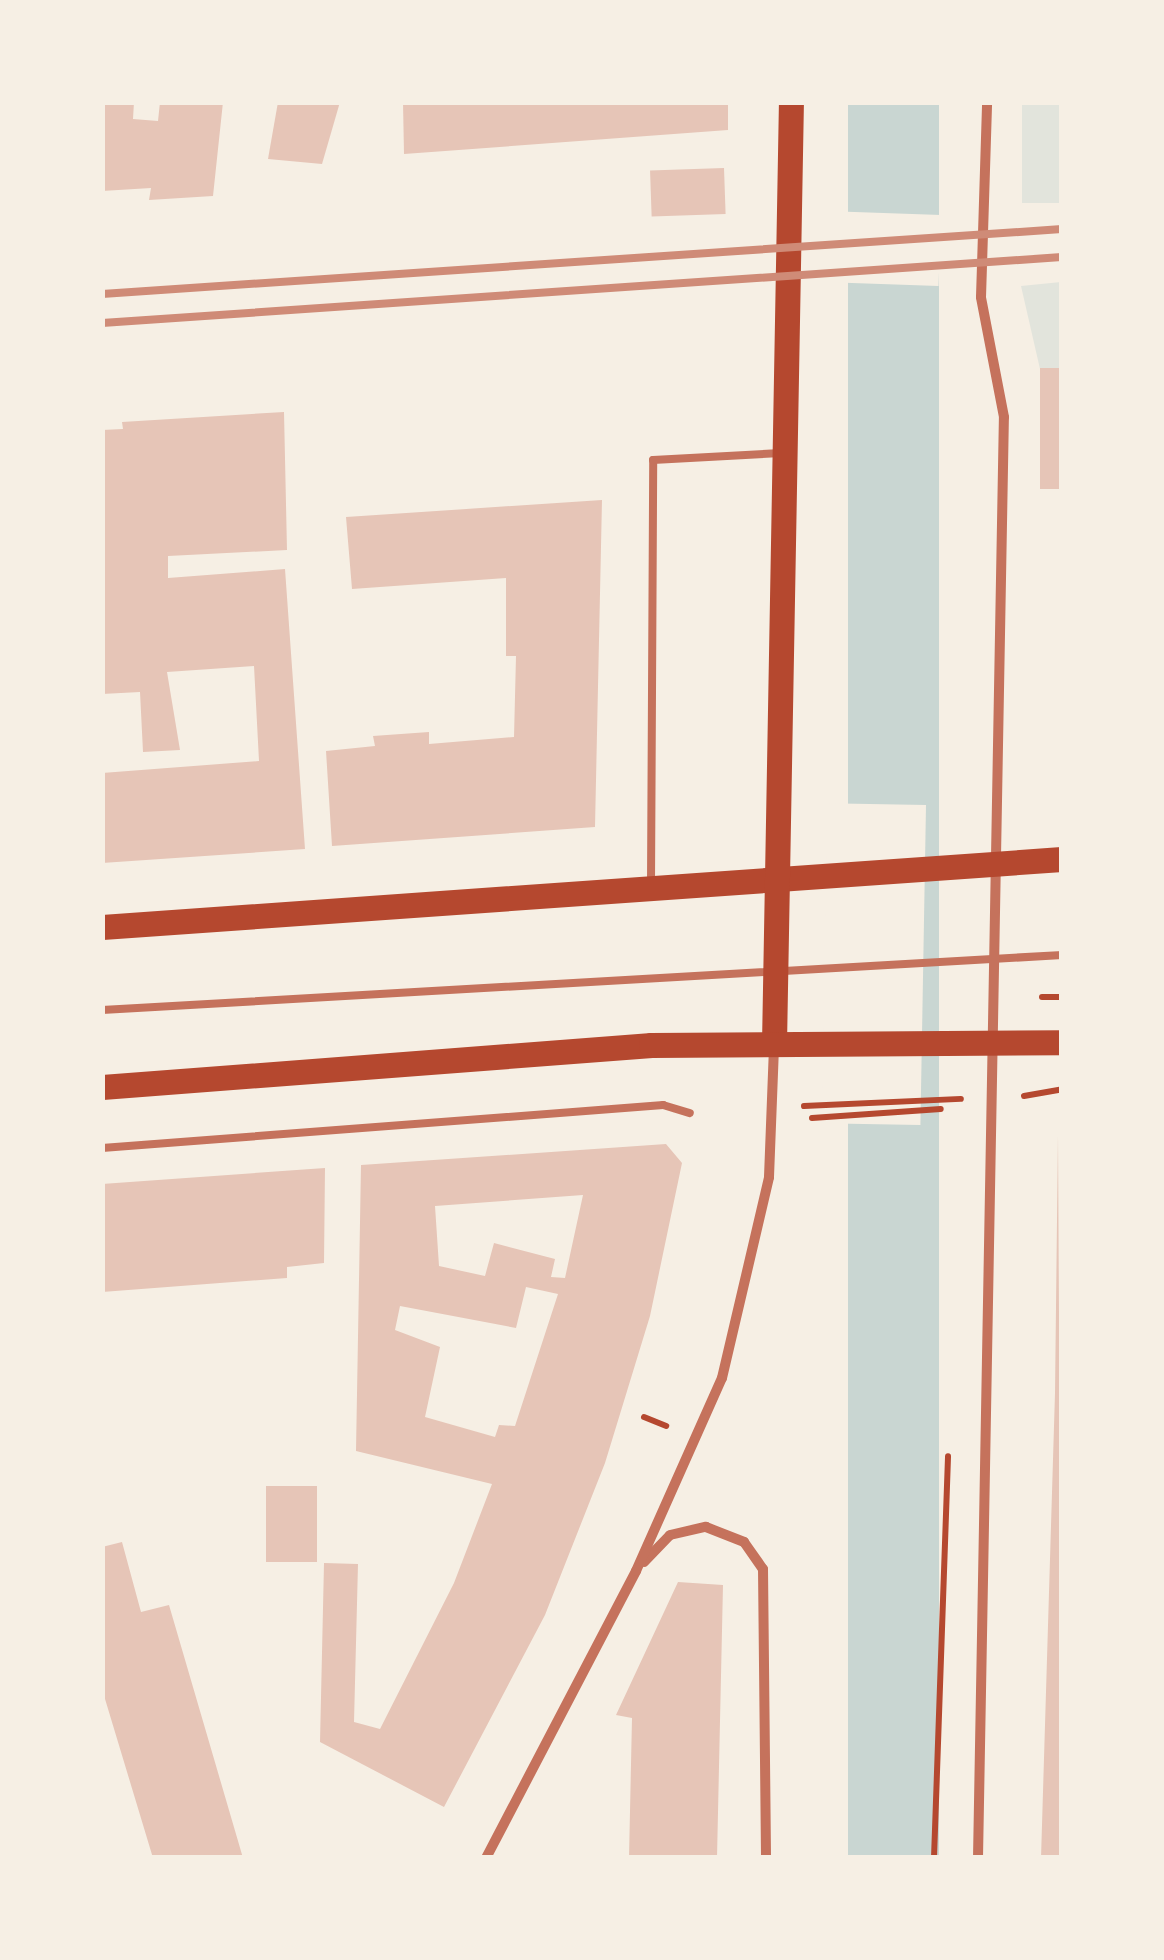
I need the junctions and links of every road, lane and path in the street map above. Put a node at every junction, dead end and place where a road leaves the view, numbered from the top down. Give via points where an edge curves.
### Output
1 (792, 102) edge
2 (987, 102) edge
3 (784, 453) junction
4 (1062, 858) edge
5 (993, 864) junction
6 (776, 879) junction
7 (651, 888) junction
8 (102, 928) edge
9 (1062, 955) edge
10 (992, 959) junction
11 (774, 970) junction
12 (1062, 997) edge
13 (1042, 998) dead end
14 (102, 1010) edge
15 (990, 1042) junction
16 (1062, 1042) edge
17 (774, 1044) junction
18 (102, 1087) edge
19 (812, 1107) dead end
20 (690, 1113) dead end
21 (812, 1118) dead end
22 (102, 1148) edge
23 (949, 1448) dead end
24 (636, 1572) junction
25 (486, 1858) edge
26 (766, 1858) edge
27 (934, 1858) edge
28 (978, 1858) edge

1 - 3 main road
2 - 5 street via 981,297 1004,417
3 - 6 main road
3 - 7 lane via 653,460
4 - 5 main road
5 - 6 main road
5 - 10 street
6 - 7 main road
6 - 11 main road
7 - 8 main road
9 - 10 lane
10 - 11 lane
10 - 15 street
11 - 14 lane
11 - 17 main road
12 - 13 path
15 - 16 main road
15 - 17 main road
15 - 28 street
17 - 18 main road via 651,1045
17 - 24 street via 770,1177 752,1269 712,1408
19 - 21 path via 942,1105
20 - 22 lane via 663,1106
23 - 27 path
24 - 25 street
24 - 26 street via 670,1535 706,1526 744,1542 763,1569

